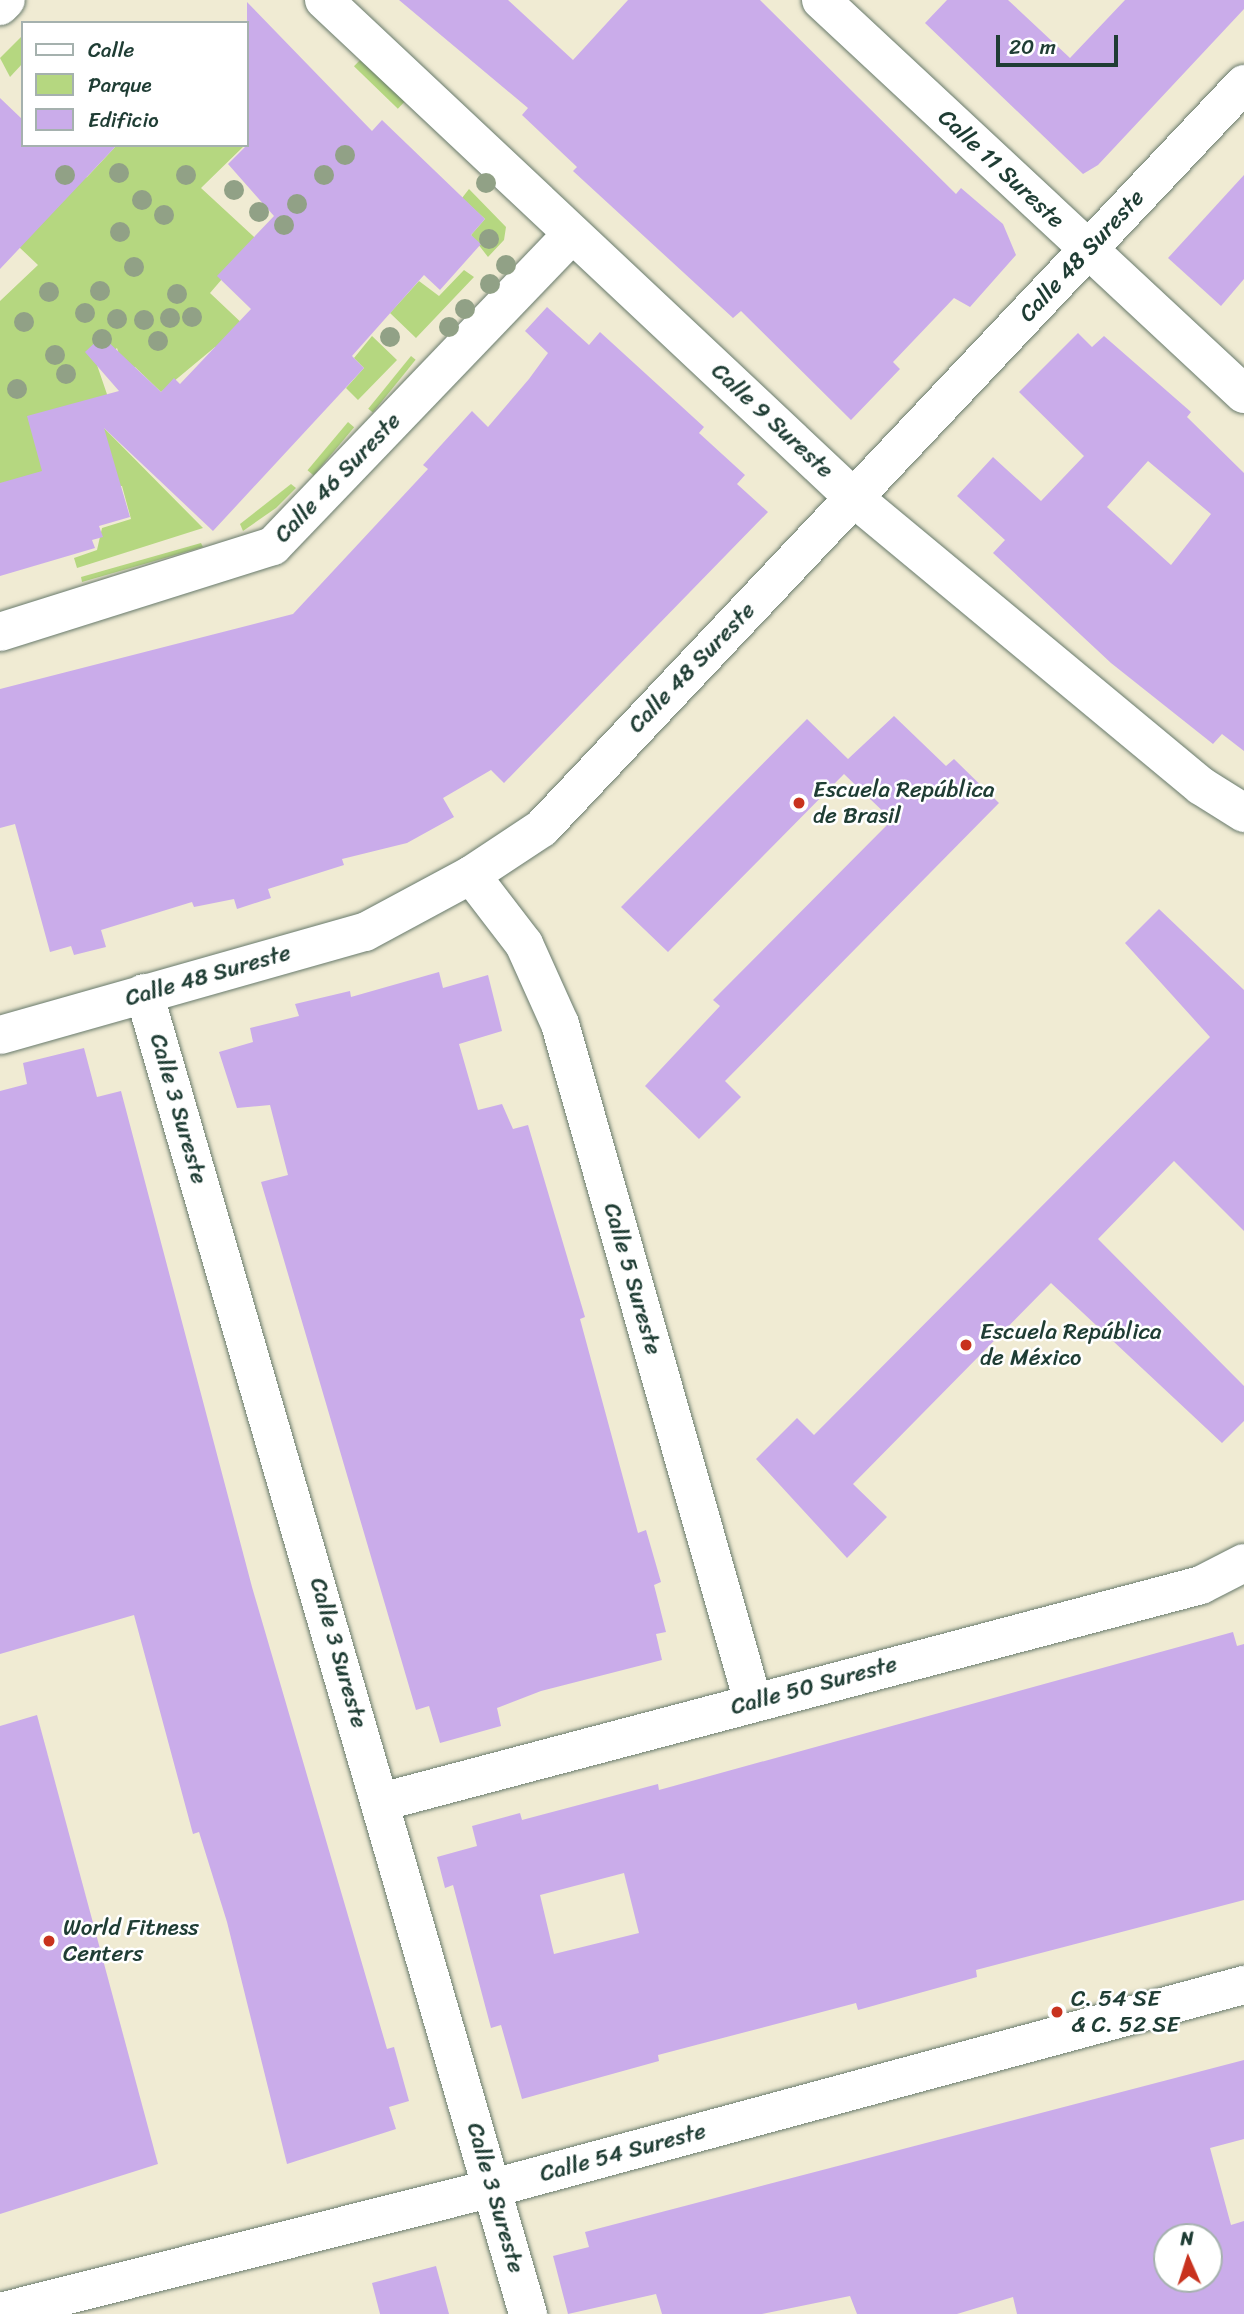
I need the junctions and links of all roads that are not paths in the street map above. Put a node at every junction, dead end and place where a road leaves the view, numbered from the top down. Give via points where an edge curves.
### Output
1 (6, 0) edge
2 (324, 0) edge
3 (0, 6) edge
4 (841, 7) edge
5 (1244, 84) edge
6 (572, 233) junction
7 (1088, 250) junction
8 (1244, 394) edge
9 (854, 498) junction
10 (0, 632) edge
11 (1244, 813) edge
12 (471, 875) junction
13 (144, 993) junction
14 (0, 1035) edge
15 (1244, 1563) edge
16 (753, 1702) junction
17 (381, 1802) junction
18 (1244, 1985) edge
19 (493, 2188) junction
20 (0, 2312) edge
21 (528, 2314) edge

1 - 3 street
2 - 6 street, Calle 9 Sureste
4 - 7 street, Calle 11 Sureste
5 - 7 street, Calle 48 Sureste
6 - 9 street, Calle 9 Sureste
6 - 10 street, Calle 46 Sureste via 273,546
7 - 8 street, Calle 11 Sureste
7 - 9 street, Calle 48 Sureste
9 - 11 street, Calle 9 Sureste via 1201,786
9 - 12 street, Calle 48 Sureste via 542,828
12 - 13 street, Calle 48 Sureste via 365,932
12 - 16 street, Calle 5 Sureste via 524,944 560,1024
13 - 14 street, Calle 48 Sureste
13 - 17 street, Calle 3 Sureste
15 - 16 street, Calle 50 Sureste via 1201,1585
16 - 17 street, Calle 50 Sureste
17 - 19 street, Calle 3 Sureste
18 - 19 street, Calle 54 Sureste
19 - 20 street, Calle 54 Sureste
19 - 21 street, Calle 3 Sureste

